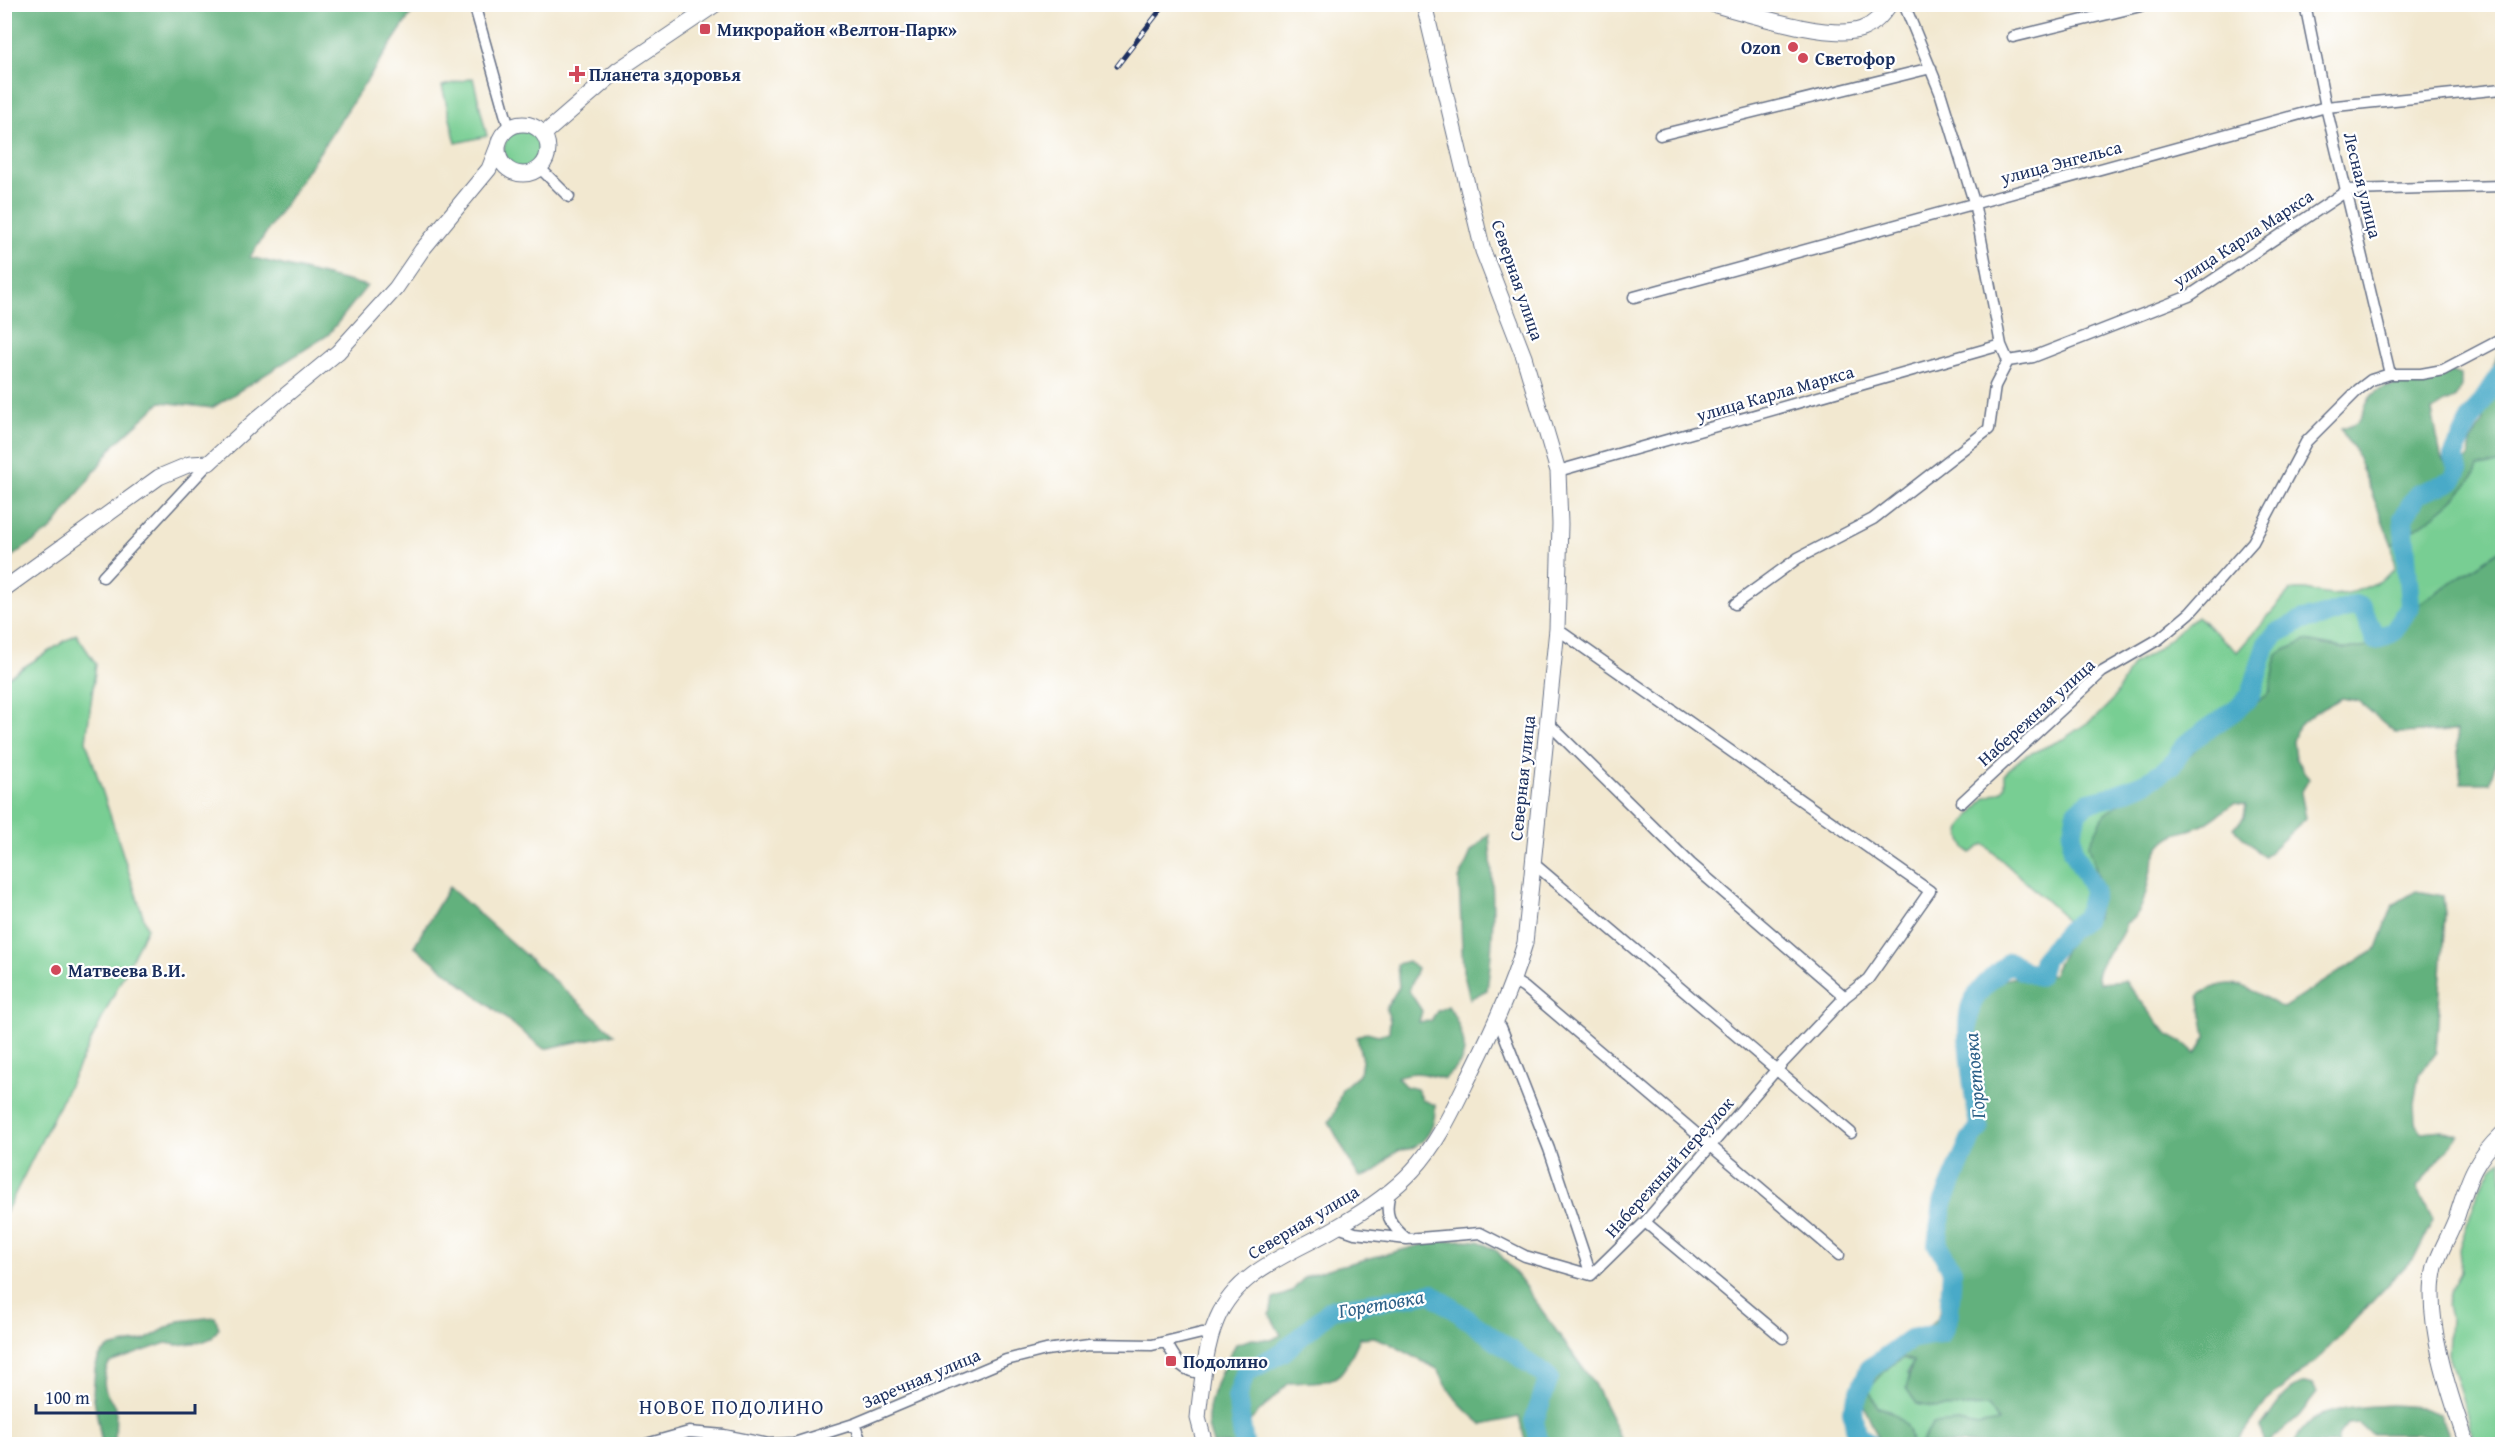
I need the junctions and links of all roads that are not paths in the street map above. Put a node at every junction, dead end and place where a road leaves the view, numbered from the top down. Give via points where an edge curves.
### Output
1 (474, 4) edge
2 (716, 4) edge
3 (1424, 4) edge
4 (1712, 4) edge
5 (1890, 4) edge
6 (1904, 4) edge
7 (2149, 4) edge
8 (2305, 4) edge
9 (2013, 37) dead end
10 (1931, 68) junction
11 (2502, 89) edge
12 (2326, 107) junction
13 (509, 128) junction
14 (544, 134) junction
15 (1660, 135) dead end
16 (498, 146) junction
17 (540, 168) junction
18 (512, 171) junction
19 (2502, 186) edge
20 (474, 188) junction
21 (2348, 190) junction
22 (569, 197) dead end
23 (1974, 202) junction
24 (1634, 297) dead end
25 (2502, 339) edge
26 (2001, 345) junction
27 (2008, 361) junction
28 (2390, 374) junction
29 (209, 463) junction
30 (1558, 471) junction
31 (103, 578) dead end
32 (4, 589) edge
33 (1735, 604) dead end
34 (1557, 629) junction
35 (1547, 722) junction
36 (1962, 802) dead end
37 (1533, 863) junction
38 (1514, 981) junction
39 (1845, 997) junction
40 (1496, 1023) junction
41 (1776, 1070) junction
42 (1851, 1133) dead end
43 (2502, 1134) edge
44 (1712, 1147) junction
45 (1391, 1190) junction
46 (1646, 1222) junction
47 (1338, 1227) junction
48 (1407, 1239) junction
49 (1839, 1255) dead end
50 (1591, 1275) junction
51 (1212, 1334) junction
52 (1783, 1338) dead end
53 (1166, 1342) junction
54 (1204, 1373) junction
55 (854, 1424) junction
56 (646, 1444) edge
57 (862, 1444) edge
58 (1205, 1444) edge
59 (2467, 1444) edge

1 - 13 street
2 - 14 street via 618,70
3 - 30 street, Северная улица via 1484,251 1524,357
4 - 5 street via 1845,33 1878,20
6 - 10 street
7 - 9 street
8 - 12 street, Лесная улица
10 - 15 street
10 - 23 street
11 - 12 street, улица Энгельса
12 - 21 street, Лесная улица
12 - 23 street, улица Энгельса
13 - 14 street via 521,123
13 - 16 street
14 - 17 street via 548,152
16 - 18 street via 504,165
16 - 20 street via 489,169
17 - 18 street via 522,174
17 - 22 street
18 - 20 street
19 - 21 street
20 - 29 street via 396,288 339,352
21 - 27 street, улица Карла Маркса via 2189,296 2033,357
21 - 28 street, Лесная улица
23 - 24 street, улица Энгельса
23 - 26 street
25 - 28 street, Набережная улица via 2442,370
26 - 27 street
26 - 30 street, улица Карла Маркса
27 - 33 street via 1995,386 1989,429 1873,519 1798,558
28 - 36 street, Набережная улица via 2371,380 2358,390 2306,442 2253,542 2190,613 2159,639 2103,672
29 - 31 street
29 - 32 street via 190,464 159,477
30 - 34 street, Северная улица
34 - 35 street, Северная улица
34 - 39 street, Набережный переулок via 1930,891 1868,979
35 - 37 street, Северная улица
35 - 39 street via 1691,864
37 - 38 street, Северная улица via 1525,943
37 - 41 street
38 - 40 street, Северная улица
38 - 44 street
39 - 41 street, Набережный переулок
40 - 45 street, Северная улица via 1431,1148
40 - 50 street via 1501,1027 1549,1149
41 - 42 street
41 - 44 street, Набережный переулок
43 - 59 street via 2469,1176 2436,1264 2432,1286 2446,1378
44 - 46 street, Набережный переулок
44 - 49 street
45 - 47 street, Северная улица
45 - 48 street via 1386,1204 1388,1213 1393,1227
46 - 50 street, Набережный переулок
46 - 52 street
47 - 48 street
47 - 51 street, Северная улица via 1244,1282 1217,1318
48 - 50 street via 1480,1233 1525,1256
51 - 53 street, Заречная улица
51 - 54 street, Северная улица
53 - 54 street via 1179,1366 1187,1372
53 - 55 street, Заречная улица via 1089,1344 1006,1360
54 - 58 street, Северная улица via 1198,1418
55 - 56 street, Заречная улица via 794,1443 769,1444 724,1434 689,1432
55 - 57 street

